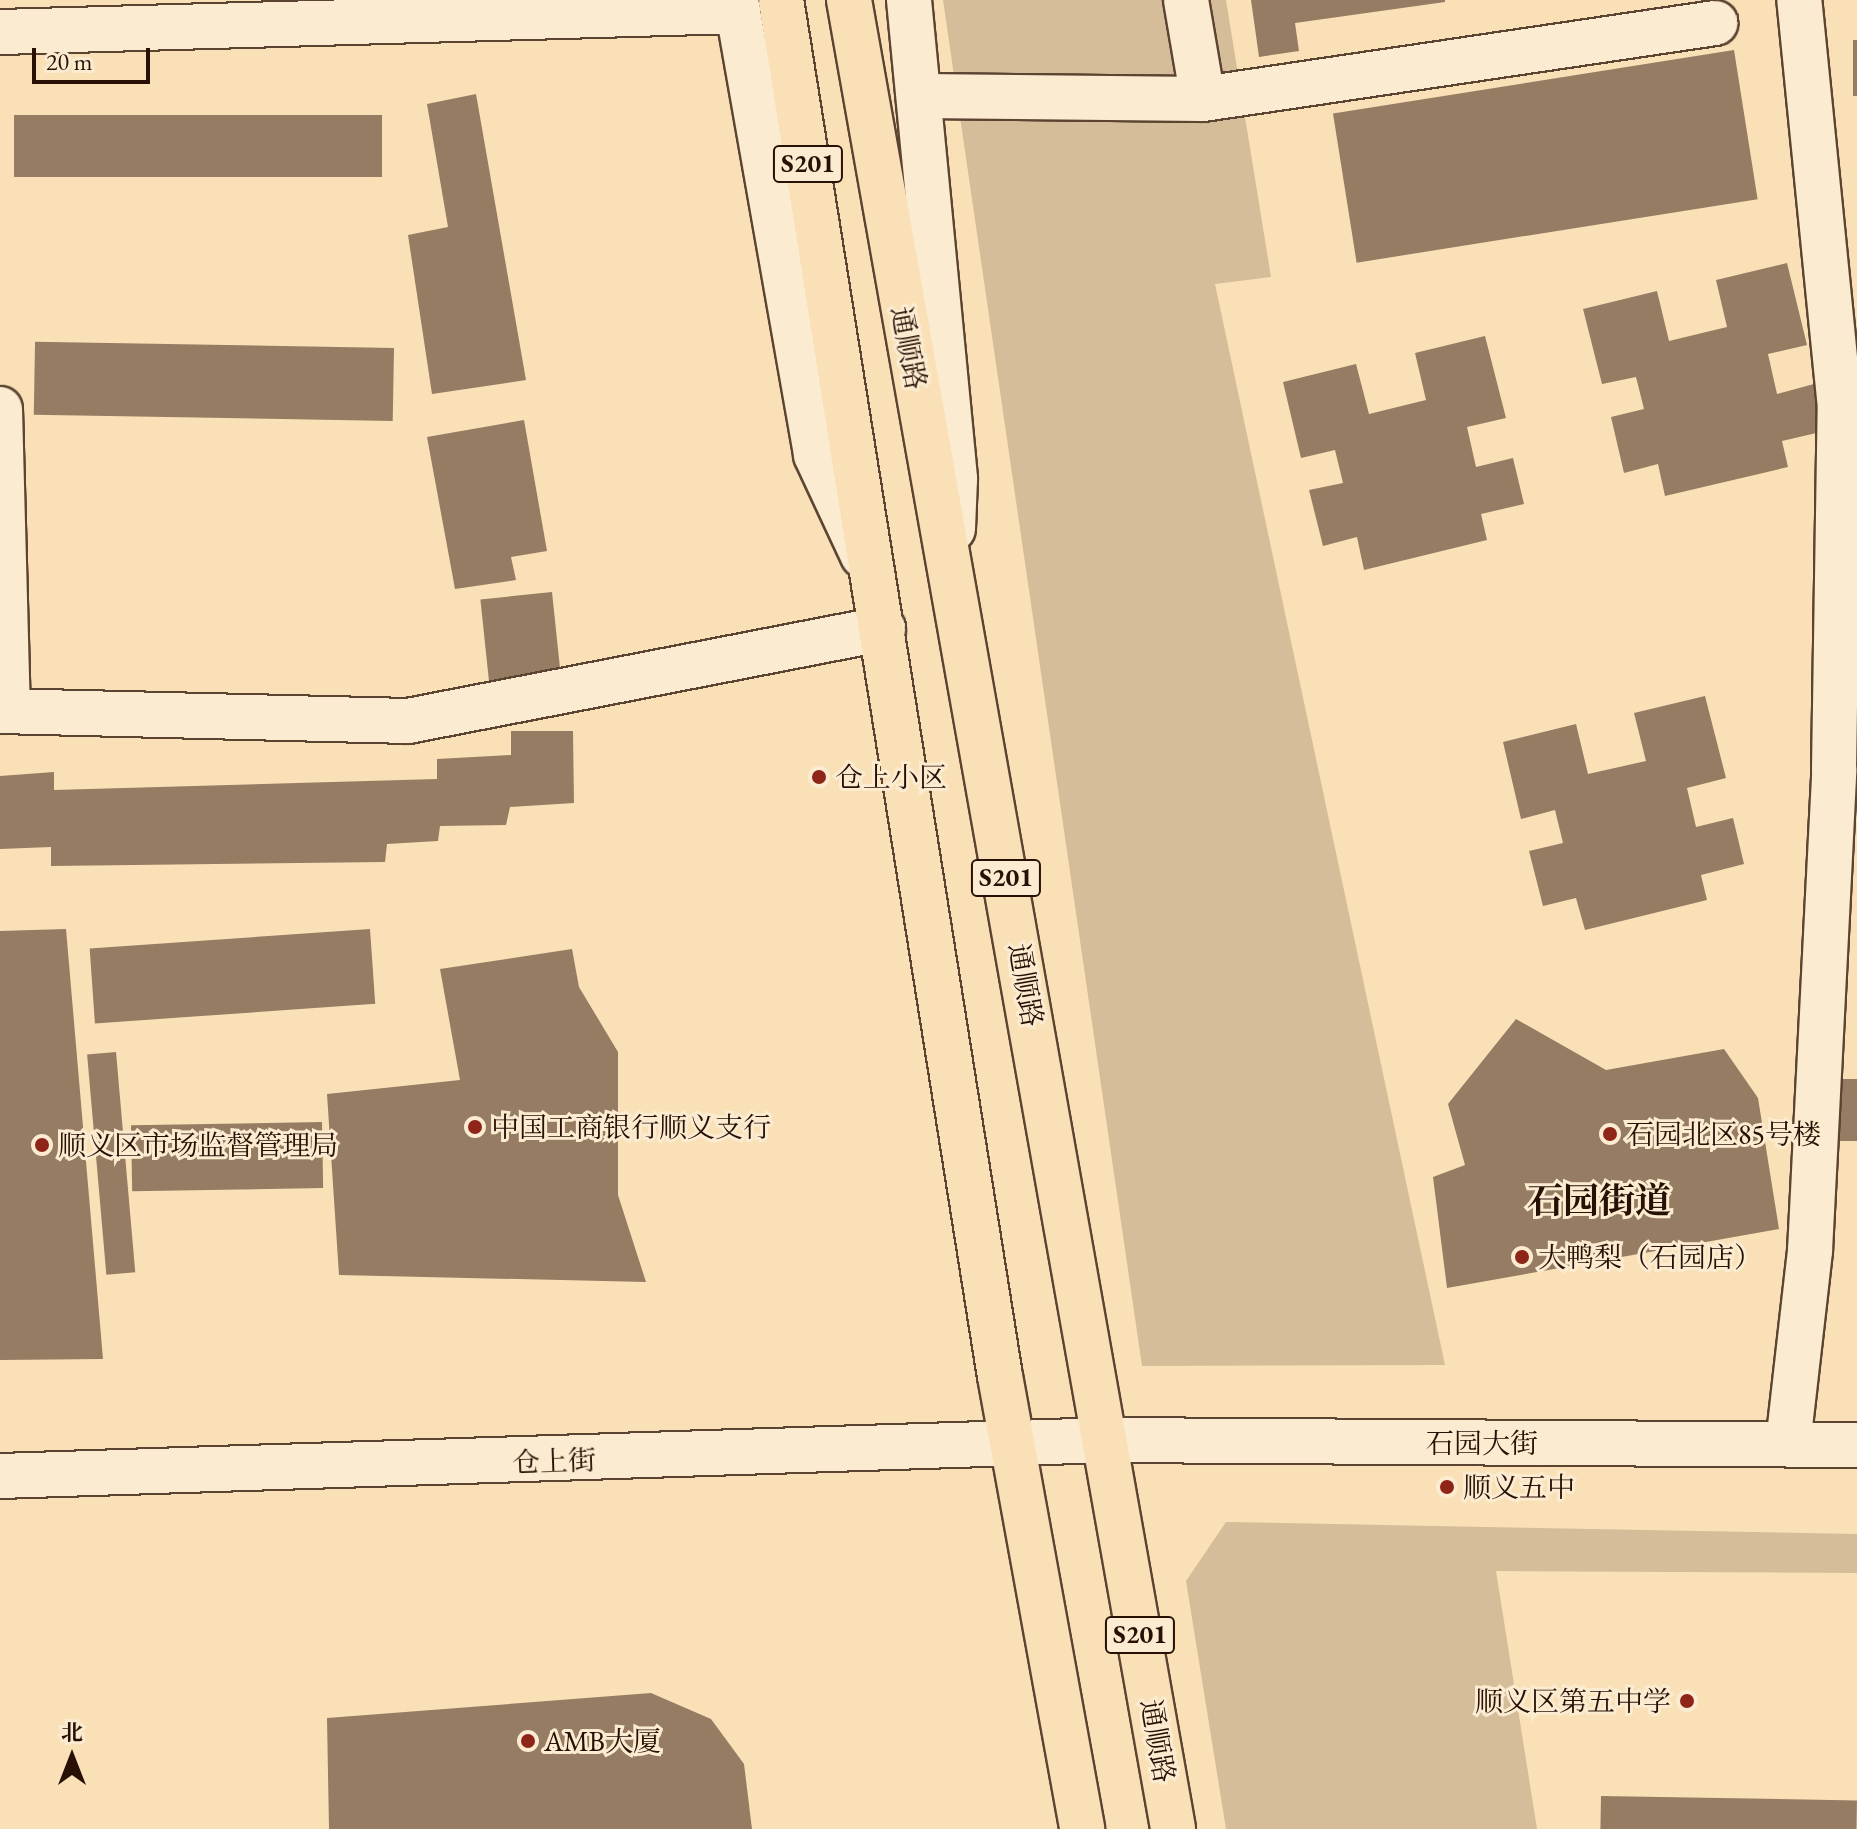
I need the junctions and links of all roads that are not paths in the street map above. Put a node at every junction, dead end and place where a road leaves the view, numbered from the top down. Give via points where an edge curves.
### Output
1 (781, 0) edge
2 (849, 0) edge
3 (909, 0) edge
4 (1186, 0) edge
5 (1799, 0) edge
6 (737, 5) edge
7 (1715, 23) dead end
8 (0, 32) edge
9 (922, 96) junction
10 (1203, 99) junction
11 (0, 409) edge
12 (951, 572) junction
13 (876, 584) junction
14 (883, 629) junction
15 (4, 711) edge
16 (1107, 1440) junction
17 (1788, 1444) junction
18 (1857, 1445) edge
19 (1015, 1449) junction
20 (0, 1476) edge
21 (1082, 1829) edge
22 (1173, 1829) edge

1 - 13 main road, S201
2 - 12 main road, 通顺路 / S201
3 - 9 street
4 - 10 street
5 - 17 street via 1840,408 1834,770 1810,1251
6 - 8 street
6 - 13 street via 816,455
7 - 10 street
9 - 10 street
9 - 12 street via 955,479
11 - 15 street
12 - 16 main road, 通顺路 / S201
13 - 14 main road, S201
14 - 15 street via 408,721
14 - 19 main road, S201
16 - 17 street, 石园大街
16 - 19 street, 仓上街
16 - 22 main road, 通顺路 / S201
17 - 18 street, 石园大街
19 - 20 street, 仓上街
19 - 21 main road, S201

